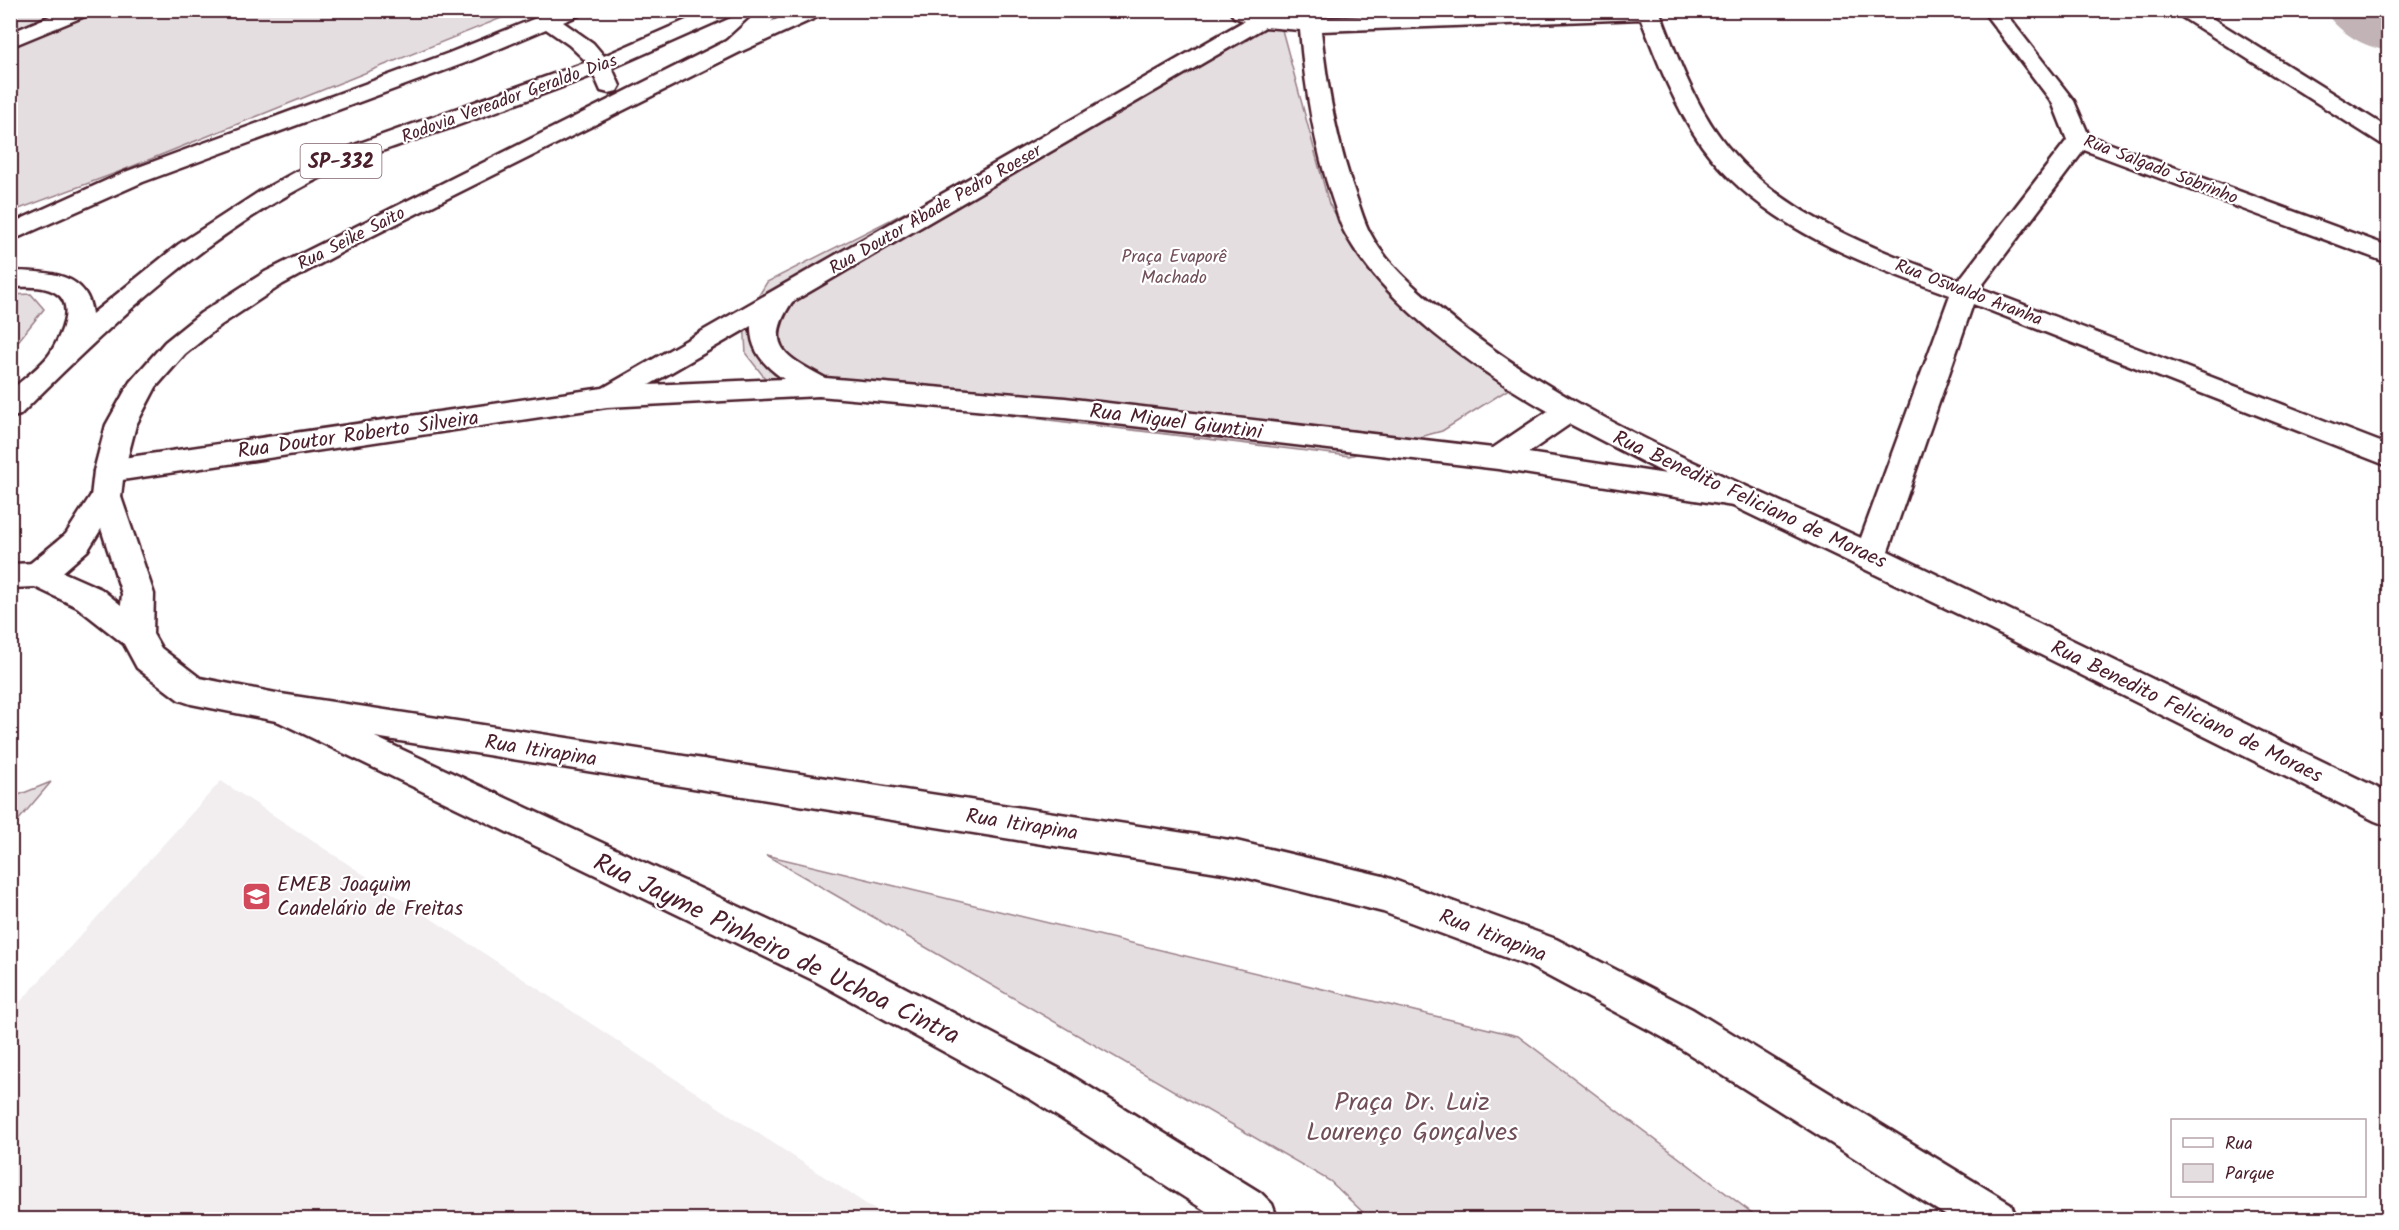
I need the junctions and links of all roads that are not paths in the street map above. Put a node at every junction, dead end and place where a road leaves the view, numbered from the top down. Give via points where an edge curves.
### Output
1 (83, 10) edge
2 (575, 10) edge
3 (727, 10) edge
4 (773, 10) edge
5 (818, 10) edge
6 (1234, 10) edge
7 (1992, 10) edge
8 (2184, 10) edge
9 (1649, 11) edge
10 (1310, 18) edge
11 (1261, 20) junction
12 (547, 21) junction
13 (10, 41) edge
14 (734, 46) junction
15 (601, 66) junction
16 (608, 109) junction
17 (2388, 138) edge
18 (2079, 140) junction
19 (10, 234) edge
20 (2388, 255) edge
21 (10, 279) edge
22 (1965, 290) junction
23 (781, 298) junction
24 (63, 355) junction
25 (819, 387) junction
26 (608, 397) junction
27 (10, 408) edge
28 (1568, 412) junction
29 (2388, 456) edge
30 (1497, 459) junction
31 (108, 484) junction
32 (1741, 496) junction
33 (1870, 556) junction
34 (24, 575) edge
35 (136, 635) junction
36 (281, 708) junction
37 (2388, 810) edge
38 (1245, 1216) edge
39 (1995, 1220) edge

1 - 13 street
2 - 12 street, SP-332
3 - 15 street, Rodovia Vereador Geraldo Dias / SP-332
4 - 14 street
5 - 14 street, Rua Seike Saito
6 - 11 street
7 - 18 street, Rua Salgado Sobrinho via 2062,101
8 - 17 street
9 - 10 street
9 - 22 street, Rua Oswaldo Aranha via 1684,98 1725,158 1778,206 1844,245
10 - 11 street
10 - 28 street, Rua Benedito Feliciano de Moraes via 1317,97 1337,181 1358,236 1391,278 1425,311 1486,359
11 - 23 street, Rua Doutor Abade Pedro Roeser
12 - 15 street via 585,45
12 - 19 street, SP-332 via 458,58 134,177
14 - 16 street, Rua Seike Saito
15 - 16 street via 610,89
15 - 24 street, Rodovia Vereador Geraldo Dias / SP-332 via 310,174 248,208 185,252
16 - 31 street, Rua Seike Saito via 274,278 211,319 175,348 144,382 120,425
18 - 20 street, Rua Salgado Sobrinho
18 - 22 street
21 - 24 street via 40,280 69,287 77,299 79,315
22 - 29 street, Rua Oswaldo Aranha
22 - 33 street
23 - 25 street via 764,326 768,347 784,367
23 - 26 street, Rua Doutor Abade Pedro Roeser
24 - 27 street, Rodovia Vereador Geraldo Dias / SP-332
25 - 26 street, Rua Miguel Giuntini
25 - 30 street, Rua Miguel Giuntini via 1065,408
26 - 31 street, Rua Doutor Roberto Silveira
28 - 30 street
28 - 32 street, Rua Benedito Feliciano de Moraes
30 - 32 street, Rua Miguel Giuntini
31 - 34 street via 76,542
31 - 35 street via 138,594
32 - 33 street, Rua Benedito Feliciano de Moraes
33 - 37 street, Rua Benedito Feliciano de Moraes
34 - 35 street, Rua Itirapina via 89,598
35 - 36 street, Rua Itirapina via 148,658 191,690
36 - 38 street, Rua Jayme Pinheiro de Uchoa Cintra via 829,968 1047,1085
36 - 39 street, Rua Itirapina via 1236,858 1383,894 1542,952 1667,1018

